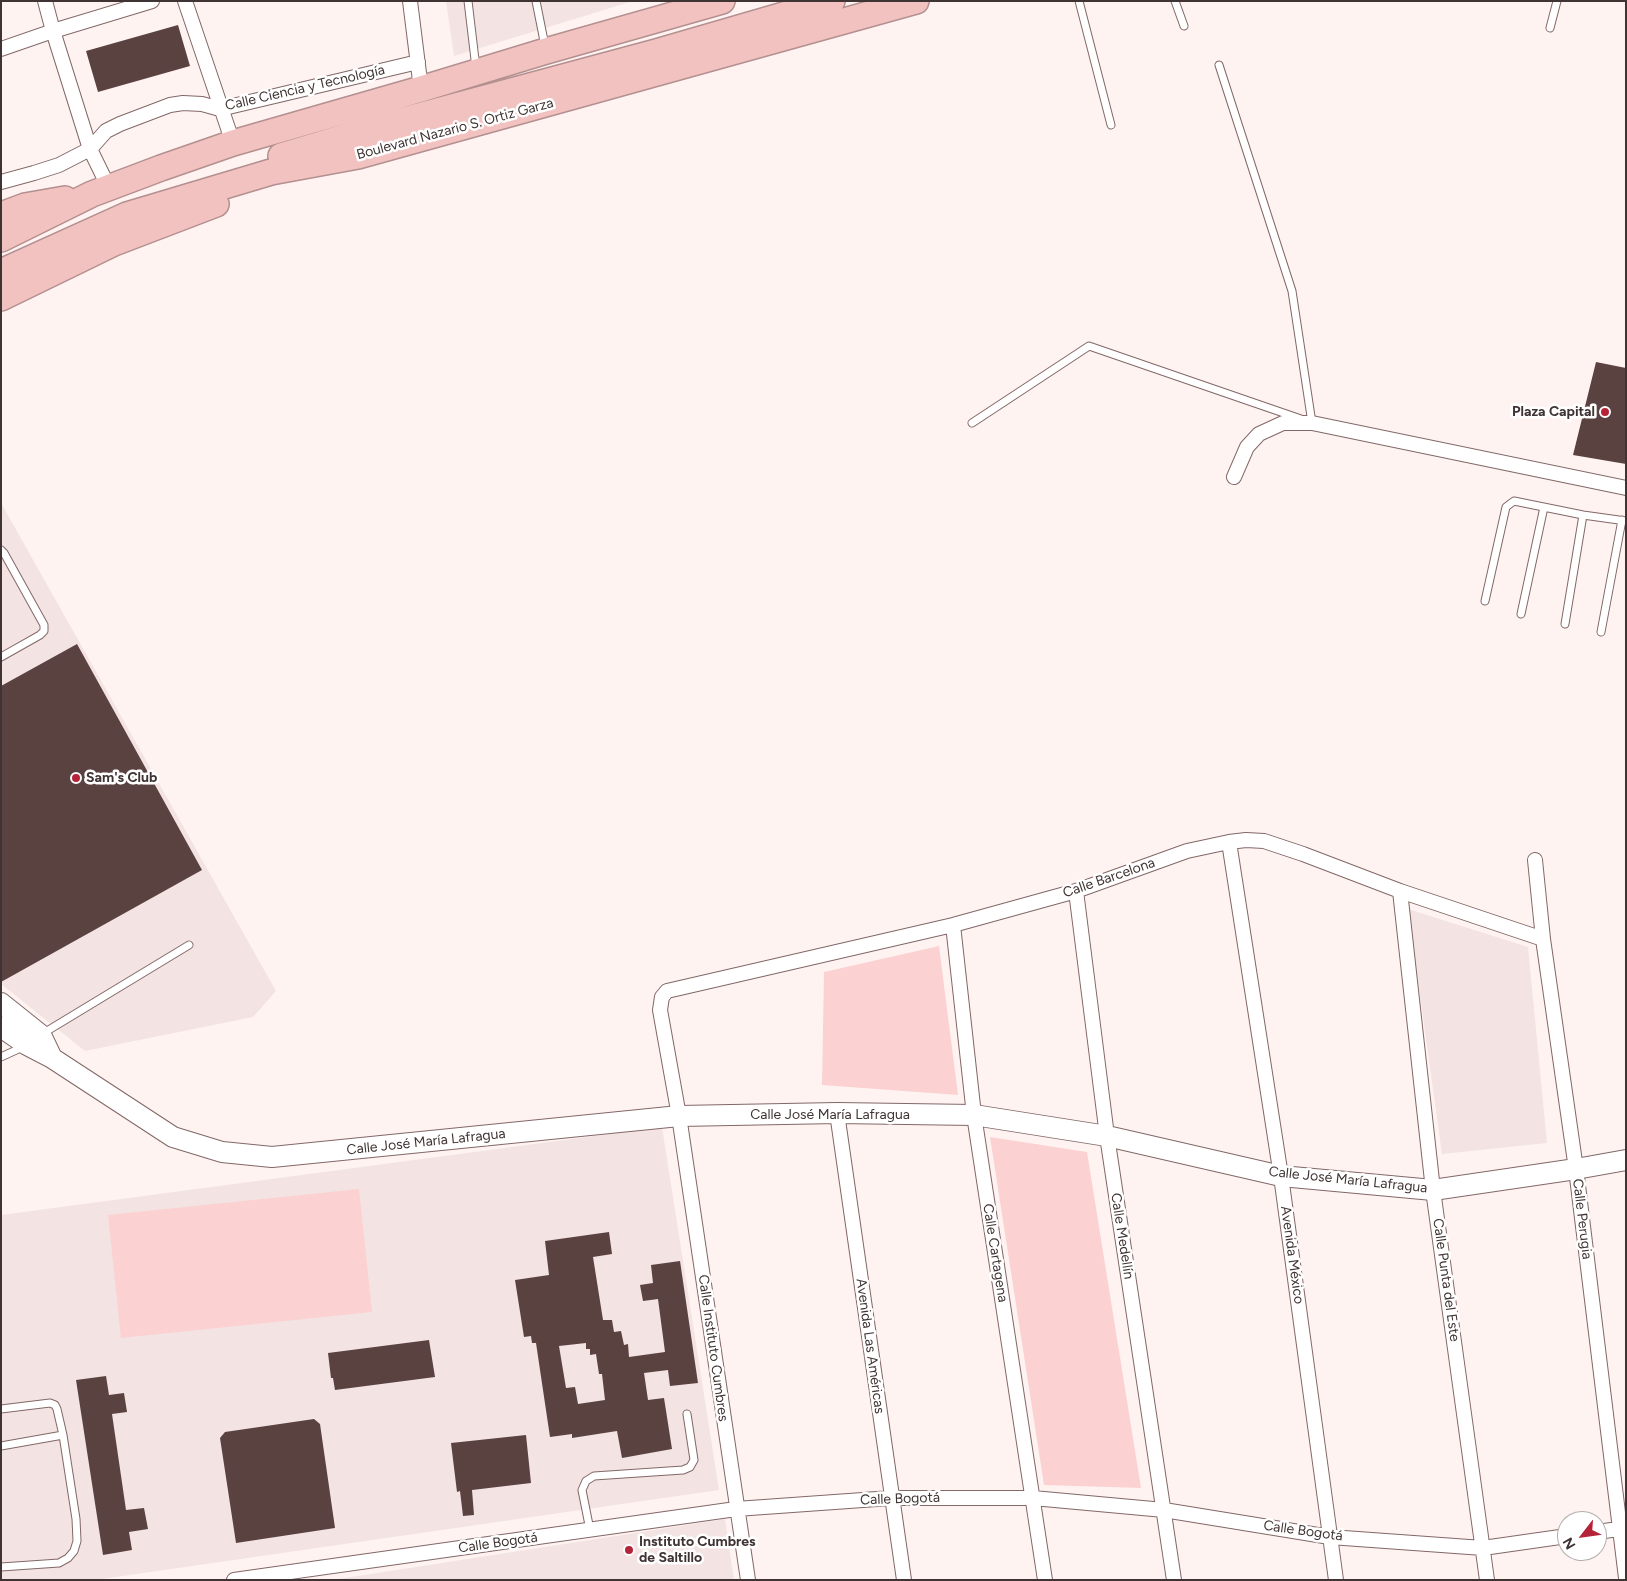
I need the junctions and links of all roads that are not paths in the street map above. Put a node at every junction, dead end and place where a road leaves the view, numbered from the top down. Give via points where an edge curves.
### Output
1 (45, 1) edge
2 (152, 1) edge
3 (185, 1) edge
4 (410, 1) edge
5 (468, 1) edge
6 (536, 1) edge
7 (722, 1) edge
8 (832, 1) edge
9 (916, 1) edge
10 (1079, 1) edge
11 (1175, 1) edge
12 (1557, 1) edge
13 (1184, 26) dead end
14 (1550, 28) dead end
15 (53, 31) junction
16 (1, 49) edge
17 (546, 51) junction
18 (418, 62) junction
19 (1219, 65) dead end
20 (476, 72) junction
21 (421, 90) junction
22 (220, 108) junction
23 (1111, 125) dead end
24 (233, 143) junction
25 (90, 149) junction
26 (358, 156) junction
27 (1, 182) edge
28 (101, 191) junction
29 (127, 214) junction
30 (1, 215) edge
31 (1, 239) edge
32 (1, 272) edge
33 (1, 298) edge
34 (972, 423) dead end
35 (1312, 423) junction
36 (1234, 477) dead end
37 (1626, 488) edge
38 (1544, 507) junction
39 (1583, 515) junction
40 (1624, 521) edge
41 (1, 550) edge
42 (1485, 601) dead end
43 (1521, 614) dead end
44 (1565, 624) dead end
45 (1602, 632) dead end
46 (1, 657) edge
47 (1229, 842) junction
48 (1535, 860) dead end
49 (1076, 891) junction
50 (1400, 891) junction
51 (953, 926) junction
52 (1543, 940) junction
53 (189, 945) dead end
54 (667, 991) joint
55 (1, 1003) edge
56 (1, 1027) edge
57 (34, 1040) junction
58 (1, 1057) edge
59 (837, 1113) junction
60 (974, 1115) junction
61 (679, 1116) junction
62 (1107, 1136) junction
63 (1626, 1160) edge
64 (1576, 1169) junction
65 (1281, 1176) junction
66 (1433, 1190) junction
67 (1, 1409) edge
68 (687, 1414) dead end
69 (63, 1435) junction
70 (1, 1446) edge
71 (891, 1498) junction
72 (1033, 1498) junction
73 (736, 1510) junction
74 (1164, 1510) junction
75 (1623, 1529) edge
76 (590, 1530) junction
77 (1607, 1531) edge
78 (1330, 1537) junction
79 (1557, 1537) edge
80 (1483, 1548) junction
81 (1, 1567) edge
82 (1626, 1578) edge
83 (234, 1580) edge
84 (748, 1580) edge
85 (904, 1580) edge
86 (1045, 1580) edge
87 (1174, 1580) edge
88 (1336, 1580) edge
89 (1487, 1580) edge

1 - 15 street
2 - 15 street
3 - 22 street
4 - 18 street
5 - 20 lane
6 - 17 lane
7 - 17 highway
8 - 29 highway via 357,133 192,183
9 - 26 highway, Boulevard Nazario S. Ortiz Garza
10 - 23 lane
11 - 13 lane
12 - 14 lane
15 - 16 street
15 - 25 street
17 - 20 highway
18 - 21 street
18 - 22 street, Calle Ciencia y Tecnología
19 - 35 lane via 1292,291
20 - 21 highway
21 - 24 highway
22 - 24 street
22 - 25 street, Calle Ciencia y Tecnología via 202,104 170,105 106,131
24 - 28 highway
25 - 27 street, Calle Ciencia y Tecnología via 59,165
25 - 28 street
26 - 29 highway, Boulevard Nazario S. Ortiz Garza via 271,172
26 - 33 highway via 249,191 114,243
28 - 30 highway via 25,206
28 - 31 highway
29 - 32 highway, Boulevard Nazario S. Ortiz Garza
34 - 35 lane via 1090,346
35 - 36 street via 1283,423 1259,434 1247,446
35 - 37 street
38 - 39 lane
38 - 42 lane via 1519,501 1506,507
38 - 43 lane
39 - 40 lane
39 - 44 lane
40 - 45 lane
41 - 46 lane via 44,625 44,631
47 - 49 street, Calle Barcelona via 1187,851
47 - 50 street, Calle Barcelona via 1264,841
47 - 65 street, Avenida México
48 - 52 street, Calle Perugia
49 - 51 street, Calle Barcelona
49 - 62 street, Calle Medellín
50 - 52 street, Calle Barcelona
50 - 66 street, Calle Punta del Este
51 - 54 street, Calle Barcelona
51 - 60 street, Calle Cartagena
52 - 64 street, Calle Perugia
53 - 57 lane
54 - 61 street, Calle Instituto Cumbres via 662,997 660,1010
55 - 57 main road, Calle José María Lafragua
56 - 57 main road, Calle José María Lafragua
57 - 58 lane
57 - 61 main road, Calle José María Lafragua via 52,1058 173,1137 222,1152 272,1157
59 - 60 main road, Calle José María Lafragua
59 - 61 main road, Calle José María Lafragua
59 - 71 street, Avenida Las Américas
60 - 62 main road, Calle José María Lafragua
60 - 72 street, Calle Cartagena
61 - 73 street, Calle Instituto Cumbres
62 - 65 main road, Calle José María Lafragua
62 - 74 street, Calle Medellín
63 - 64 main road, Calle José María Lafragua
64 - 66 main road, Calle José María Lafragua
64 - 75 street, Calle Perugia
65 - 66 main road, Calle José María Lafragua
65 - 78 street, Avenida México
66 - 80 street, Calle Punta del Este
67 - 69 lane via 50,1403 57,1409
68 - 76 lane via 694,1460 690,1467 594,1476 586,1481 582,1490
69 - 70 lane
69 - 81 lane via 76,1519 74,1551 59,1563
71 - 72 street, Calle Bogotá
71 - 73 street, Calle Bogotá
71 - 85 street, Avenida Las Américas
72 - 74 street, Calle Bogotá
72 - 86 street, Calle Cartagena
73 - 76 street, Calle Bogotá
73 - 84 street, Calle Instituto Cumbres
74 - 78 street, Calle Bogotá
74 - 87 street, Calle Medellín
75 - 77 street
75 - 82 street, Calle Perugia
76 - 83 street, Calle Bogotá
78 - 80 street, Calle Bogotá
78 - 88 street, Avenida México
79 - 80 street, Calle Bogotá
80 - 89 street, Calle Punta del Este

